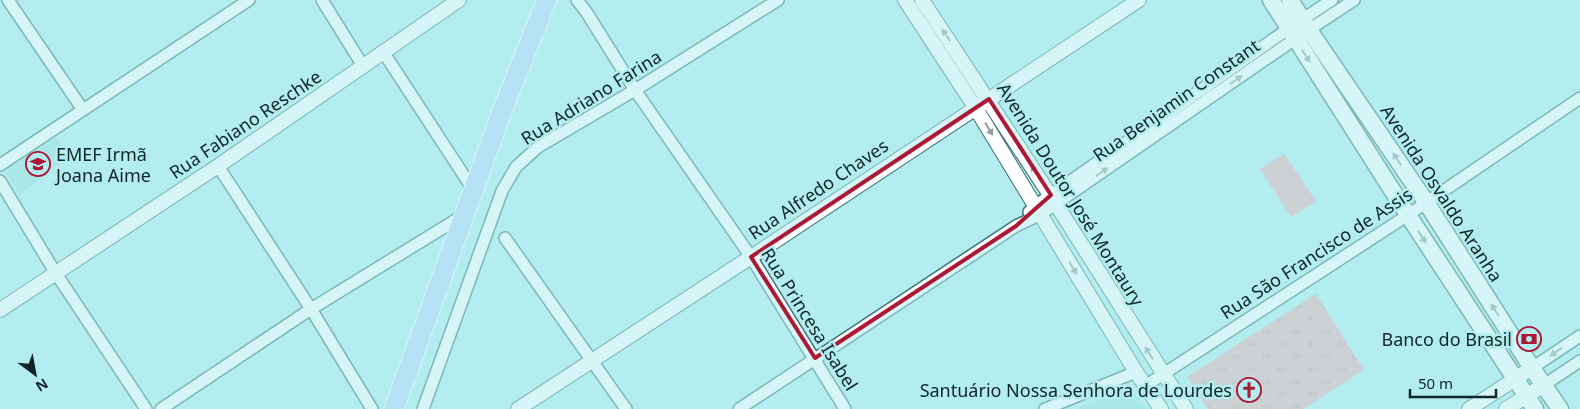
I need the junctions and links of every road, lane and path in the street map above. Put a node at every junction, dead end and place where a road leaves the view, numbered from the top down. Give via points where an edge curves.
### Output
1 (8, 0) edge
2 (249, 0) edge
3 (322, 0) edge
4 (459, 0) edge
5 (547, 0) edge
6 (778, 0) edge
7 (905, 0) edge
8 (922, 0) edge
9 (1139, 0) edge
10 (1271, 0) edge
11 (1290, 0) edge
12 (1332, 0) edge
13 (1354, 0) edge
14 (578, 1) edge
15 (1305, 25) junction
16 (1291, 34) junction
17 (384, 53) junction
18 (363, 66) junction
19 (635, 90) junction
20 (1580, 98) edge
21 (989, 99) junction
22 (975, 107) junction
23 (83, 110) junction
24 (0, 165) edge
25 (218, 166) junction
26 (0, 181) edge
27 (474, 190) junction
28 (1053, 199) junction
29 (1426, 202) junction
30 (1038, 210) junction
31 (465, 214) junction
32 (1408, 215) junction
33 (505, 238) dead end
34 (751, 257) junction
35 (55, 272) junction
36 (311, 309) junction
37 (0, 310) edge
38 (1580, 336) edge
39 (815, 358) junction
40 (592, 361) junction
41 (1580, 361) edge
42 (1532, 368) junction
43 (1136, 372) junction
44 (1162, 374) junction
45 (1514, 380) junction
46 (1544, 385) junction
47 (1145, 386) junction
48 (1530, 403) edge
49 (146, 409) edge
50 (161, 409) edge
51 (372, 409) edge
52 (394, 409) edge
53 (423, 409) edge
54 (518, 409) edge
55 (626, 409) edge
56 (739, 409) edge
57 (845, 409) edge
58 (1045, 409) edge
59 (1161, 409) edge
60 (1186, 409) edge
61 (1469, 409) edge
62 (1506, 409) edge
63 (1560, 409) edge

1 - 23 street
2 - 23 street
3 - 18 street
4 - 17 street, Rua Fabiano Reschke
5 - 27 highway
6 - 19 street, Rua Adriano Farina
7 - 22 street, Avenida Doutor José Montaury
21 -> 8 street, Avenida Doutor José Montaury
9 - 21 street, Rua Alfredo Chaves
10 - 16 main road
11 - 15 main road, Avenida Osvaldo Aranha
12 - 15 street, Rua Benjamin Constant
13 - 15 street, Rua Benjamin Constant
14 - 19 street, Rua Princesa Isabel
15 - 16 street, Rua Benjamin Constant
29 -> 15 main road, Avenida Osvaldo Aranha
16 - 28 street, Rua Benjamin Constant
16 -> 32 main road
17 - 18 street, Rua Fabiano Reschke
17 - 27 street
18 - 25 street, Rua Fabiano Reschke
19 - 34 street, Rua Princesa Isabel
19 - 53 street, Rua Adriano Farina via 538,148 516,168 502,191
20 - 29 street, Rua São Francisco de Assis
21 - 22 street, Rua Alfredo Chaves
28 -> 21 street, Avenida Doutor José Montaury
22 -> 30 street, Avenida Doutor José Montaury
22 - 34 street, Rua Alfredo Chaves
23 - 24 street
25 - 35 street, Rua Fabiano Reschke
25 - 36 street
26 - 35 street
27 - 31 highway
28 - 30 street, Rua Benjamin Constant
44 -> 28 street, Avenida Doutor José Montaury
29 - 32 street, Rua São Francisco de Assis
42 -> 29 main road, Avenida Osvaldo Aranha
30 - 39 street, Rua Benjamin Constant
30 -> 43 street, Avenida Doutor José Montaury
31 - 36 street
31 - 52 highway
32 - 44 street, Rua São Francisco de Assis
32 -> 45 main road
33 - 40 street
34 - 39 street, Rua Princesa Isabel
34 - 40 street, Rua Alfredo Chaves
35 - 37 street, Rua Fabiano Reschke
35 - 49 street
36 - 50 street
36 - 51 street
38 -> 42 street
39 - 56 street, Rua Benjamin Constant
39 - 57 street, Rua Princesa Isabel
40 - 54 street, Rua Alfredo Chaves
40 - 55 street
41 - 46 street
42 - 45 street
42 - 46 main road, Avenida Osvaldo Aranha
43 - 47 street, Avenida Doutor José Montaury
43 - 58 street
44 - 47 street, Rua São Francisco de Assis
44 - 60 street, Avenida Doutor José Montaury
45 - 48 main road
45 - 61 street
46 - 48 street
46 - 63 main road, Avenida Osvaldo Aranha
47 - 59 street, Avenida Doutor José Montaury
48 - 62 street

